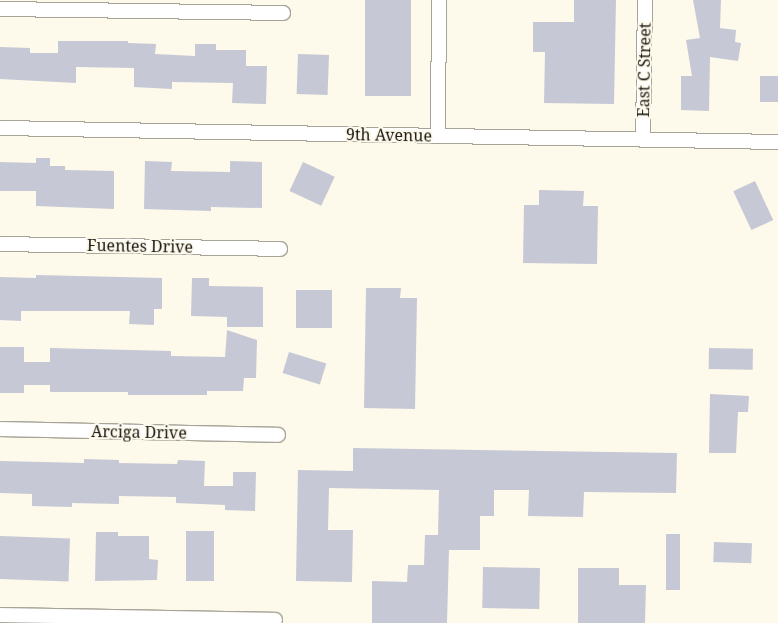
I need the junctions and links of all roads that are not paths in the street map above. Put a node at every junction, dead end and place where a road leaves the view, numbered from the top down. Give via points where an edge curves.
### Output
1 (439, 0) edge
2 (645, 0) edge
3 (0, 9) edge
4 (283, 13) dead end
5 (0, 128) edge
6 (438, 136) junction
7 (643, 140) junction
8 (778, 142) edge
9 (0, 244) edge
10 (280, 249) dead end
11 (0, 429) edge
12 (278, 436) dead end
13 (0, 614) edge
14 (275, 620) dead end

1 - 6 street
2 - 7 street, East C Street
3 - 4 street
5 - 6 street, 9th Avenue
6 - 7 street, 9th Avenue
7 - 8 street, 9th Avenue
9 - 10 street, Fuentes Drive
11 - 12 street, Arciga Drive
13 - 14 street

